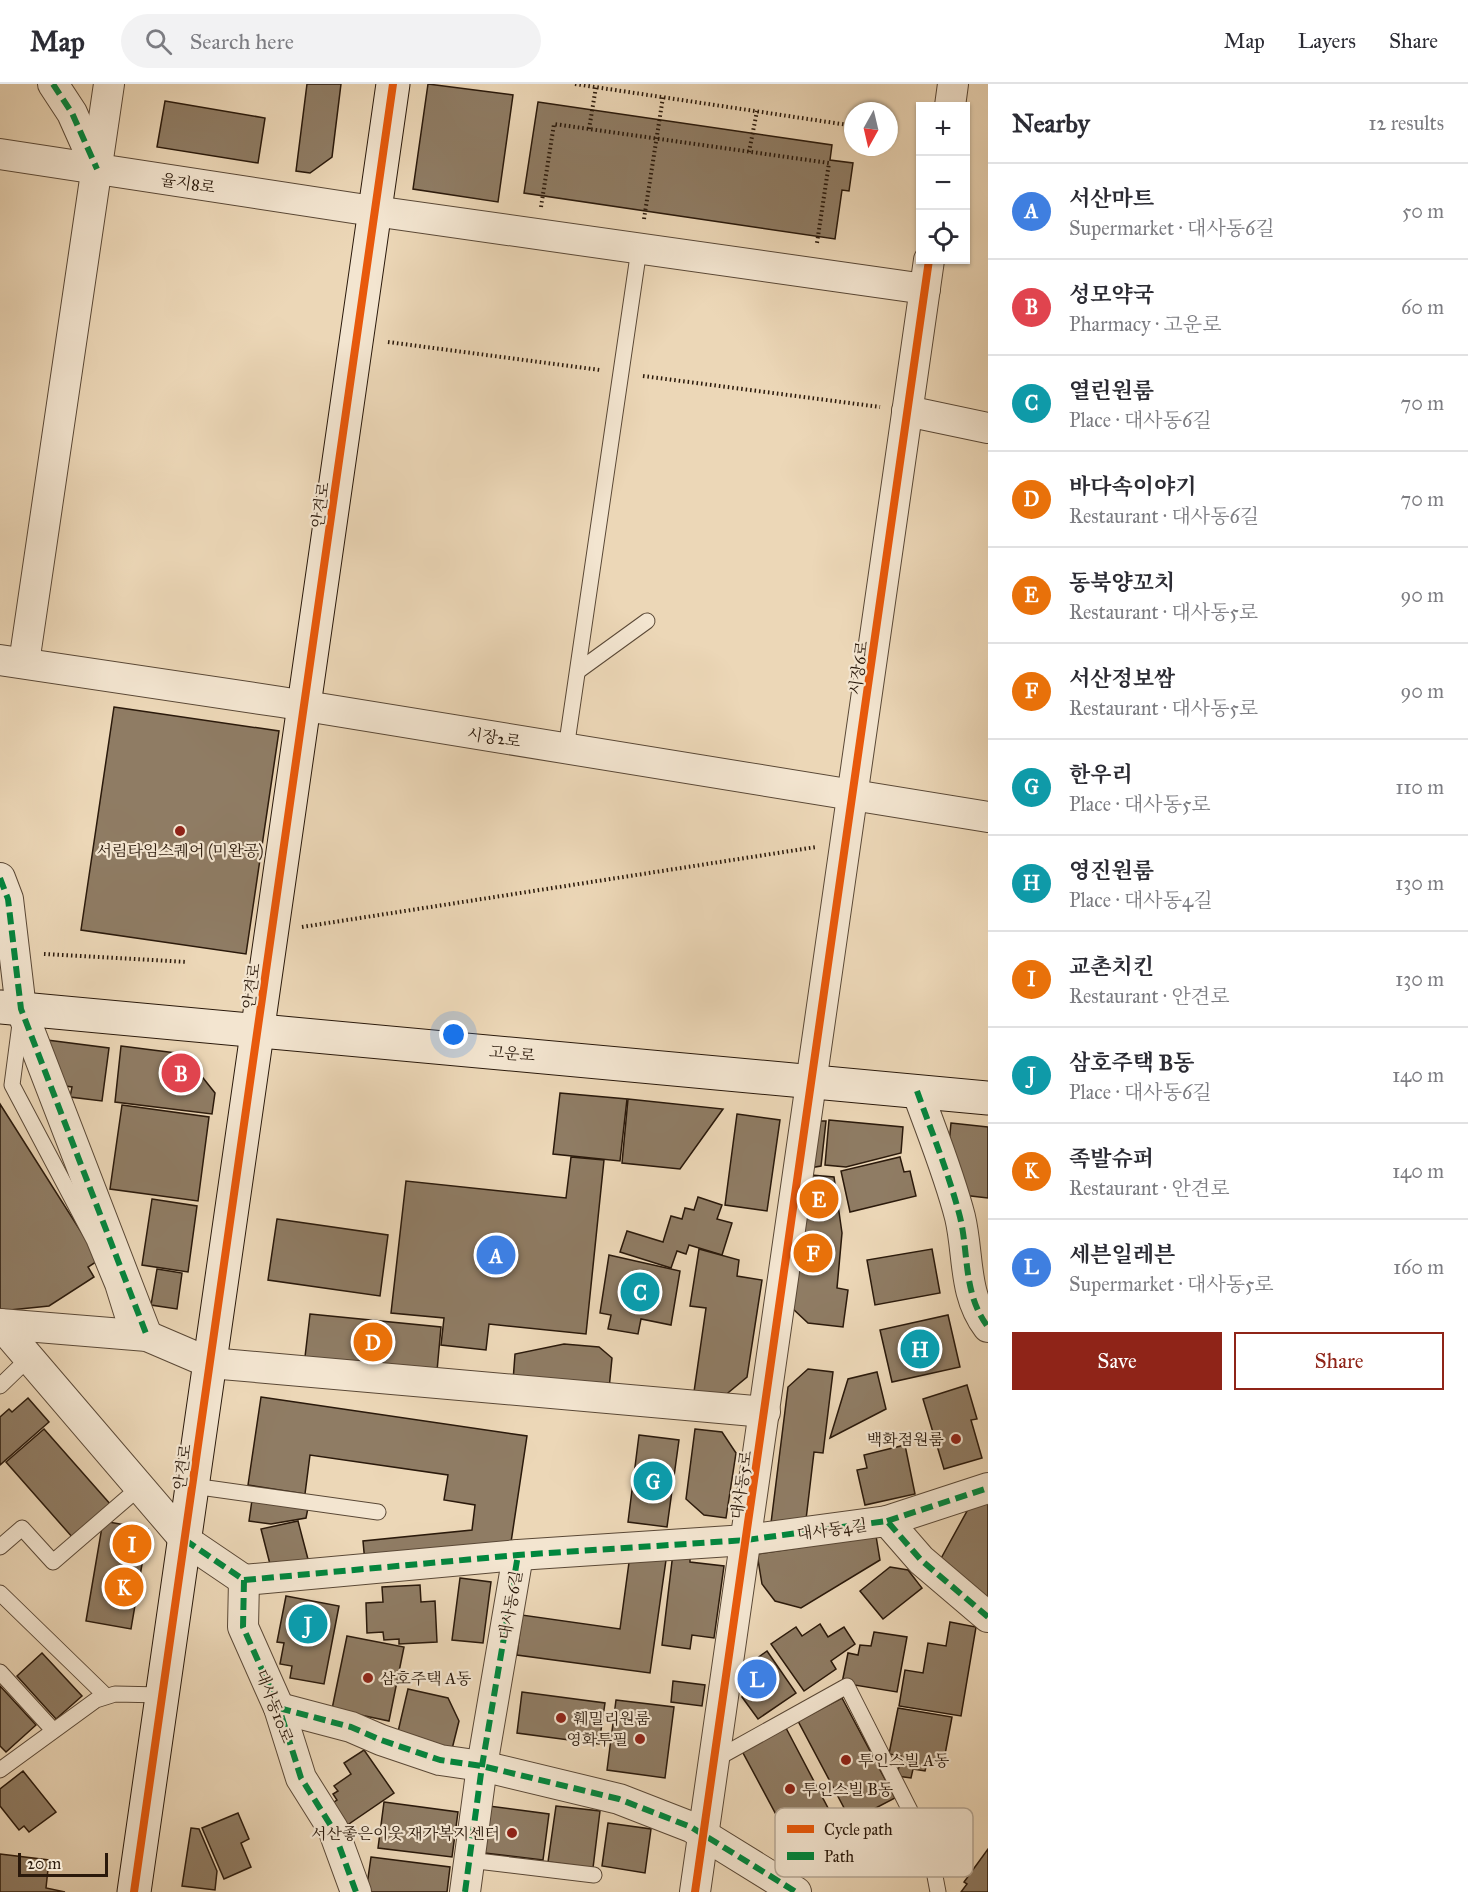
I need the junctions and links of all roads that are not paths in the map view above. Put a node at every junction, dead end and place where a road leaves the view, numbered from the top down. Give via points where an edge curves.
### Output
1 (53, 84) edge
2 (109, 84) edge
3 (393, 84) edge
4 (953, 84) edge
5 (951, 102) edge
6 (0, 154) edge
7 (97, 169) junction
8 (375, 211) junction
9 (639, 249) junction
10 (928, 264) edge
11 (925, 289) junction
12 (907, 411) junction
13 (988, 428) edge
14 (647, 621) dead end
15 (12, 662) edge
16 (578, 671) junction
17 (305, 706) junction
18 (566, 749) junction
19 (853, 795) junction
20 (988, 817) edge
21 (0, 878) edge
22 (11, 1008) edge
23 (258, 1030) junction
24 (7, 1069) edge
25 (813, 1081) junction
26 (917, 1091) junction
27 (988, 1098) edge
28 (0, 1324) edge
29 (988, 1327) edge
30 (137, 1335) junction
31 (29, 1358) junction
32 (210, 1363) junction
33 (0, 1386) edge
34 (765, 1413) junction
35 (193, 1486) junction
36 (140, 1487) junction
37 (988, 1488) edge
38 (378, 1512) dead end
39 (887, 1521) junction
40 (185, 1540) junction
41 (746, 1540) junction
42 (0, 1547) edge
43 (518, 1554) junction
44 (244, 1580) junction
45 (0, 1593) edge
46 (988, 1617) edge
47 (0, 1672) edge
48 (162, 1695) junction
49 (106, 1696) junction
50 (279, 1708) junction
51 (53, 1730) junction
52 (714, 1760) junction
53 (482, 1766) junction
54 (0, 1770) edge
55 (909, 1808) edge
56 (703, 1834) junction
57 (469, 1860) junction
58 (594, 1875) dead end
59 (935, 1877) edge
60 (134, 1892) edge
61 (356, 1892) edge
62 (465, 1892) edge
63 (695, 1892) edge
64 (796, 1892) edge
65 (938, 1892) edge

1 - 7 street via 72,113
2 - 7 street
3 - 8 street, 안견로
4 - 5 street
6 - 7 street, 율지8로
7 - 8 street, 율지8로
7 - 15 street
8 - 9 street, 율지8로
8 - 17 street, 안견로
9 - 11 street, 율지8로
9 - 16 lane
10 - 11 street, 시장6로
11 - 12 street, 시장6로
12 - 13 street
12 - 19 street, 시장6로
14 - 16 lane
15 - 17 street, 시장2로
16 - 18 lane
17 - 18 street, 시장2로
17 - 23 street, 안견로
18 - 19 street, 시장2로
19 - 20 street, 시장2로
19 - 25 street, 시장6로
21 - 22 street via 8,899
22 - 23 street, 고운로
22 - 24 lane
22 - 30 street
23 - 25 street, 고운로
23 - 32 street, 안견로
24 - 30 lane via 94,1240
25 - 26 street, 고운로
25 - 34 street, 대사동5로
26 - 27 street, 고운로
26 - 29 street via 961,1221 974,1302
28 - 30 street
28 - 31 street, 안견로
30 - 32 street
31 - 33 lane
31 - 36 street, 안견로
32 - 34 street
32 - 35 street, 안견로
34 - 41 street, 대사동5로
35 - 38 lane
35 - 40 street, 안견로
36 - 40 street, 안견로
36 - 42 lane via 53,1562 22,1528
37 - 39 street
39 - 41 street, 대사동4길
39 - 46 street, 대사동4길 via 921,1560
40 - 44 street
40 - 48 street, 안견로
41 - 43 street, 대사동5로
41 - 52 street, 대사동5로
43 - 44 street, 대사동6길
43 - 53 street, 대사동6길
44 - 50 street, 대사동10로 via 243,1627
45 - 49 lane
47 - 51 lane
48 - 49 lane
48 - 60 street, 안견로
49 - 51 lane
50 - 53 street via 351,1727 440,1760
50 - 61 street, 대사동10로 via 301,1778 333,1829
51 - 54 lane
52 - 55 lane via 847,1686
52 - 56 street, 대사동5로
53 - 56 street via 619,1799
53 - 57 street, 대사동6길
56 - 63 street, 대사동5로
56 - 64 street
57 - 58 lane
57 - 62 street, 대사동6길
59 - 65 lane

